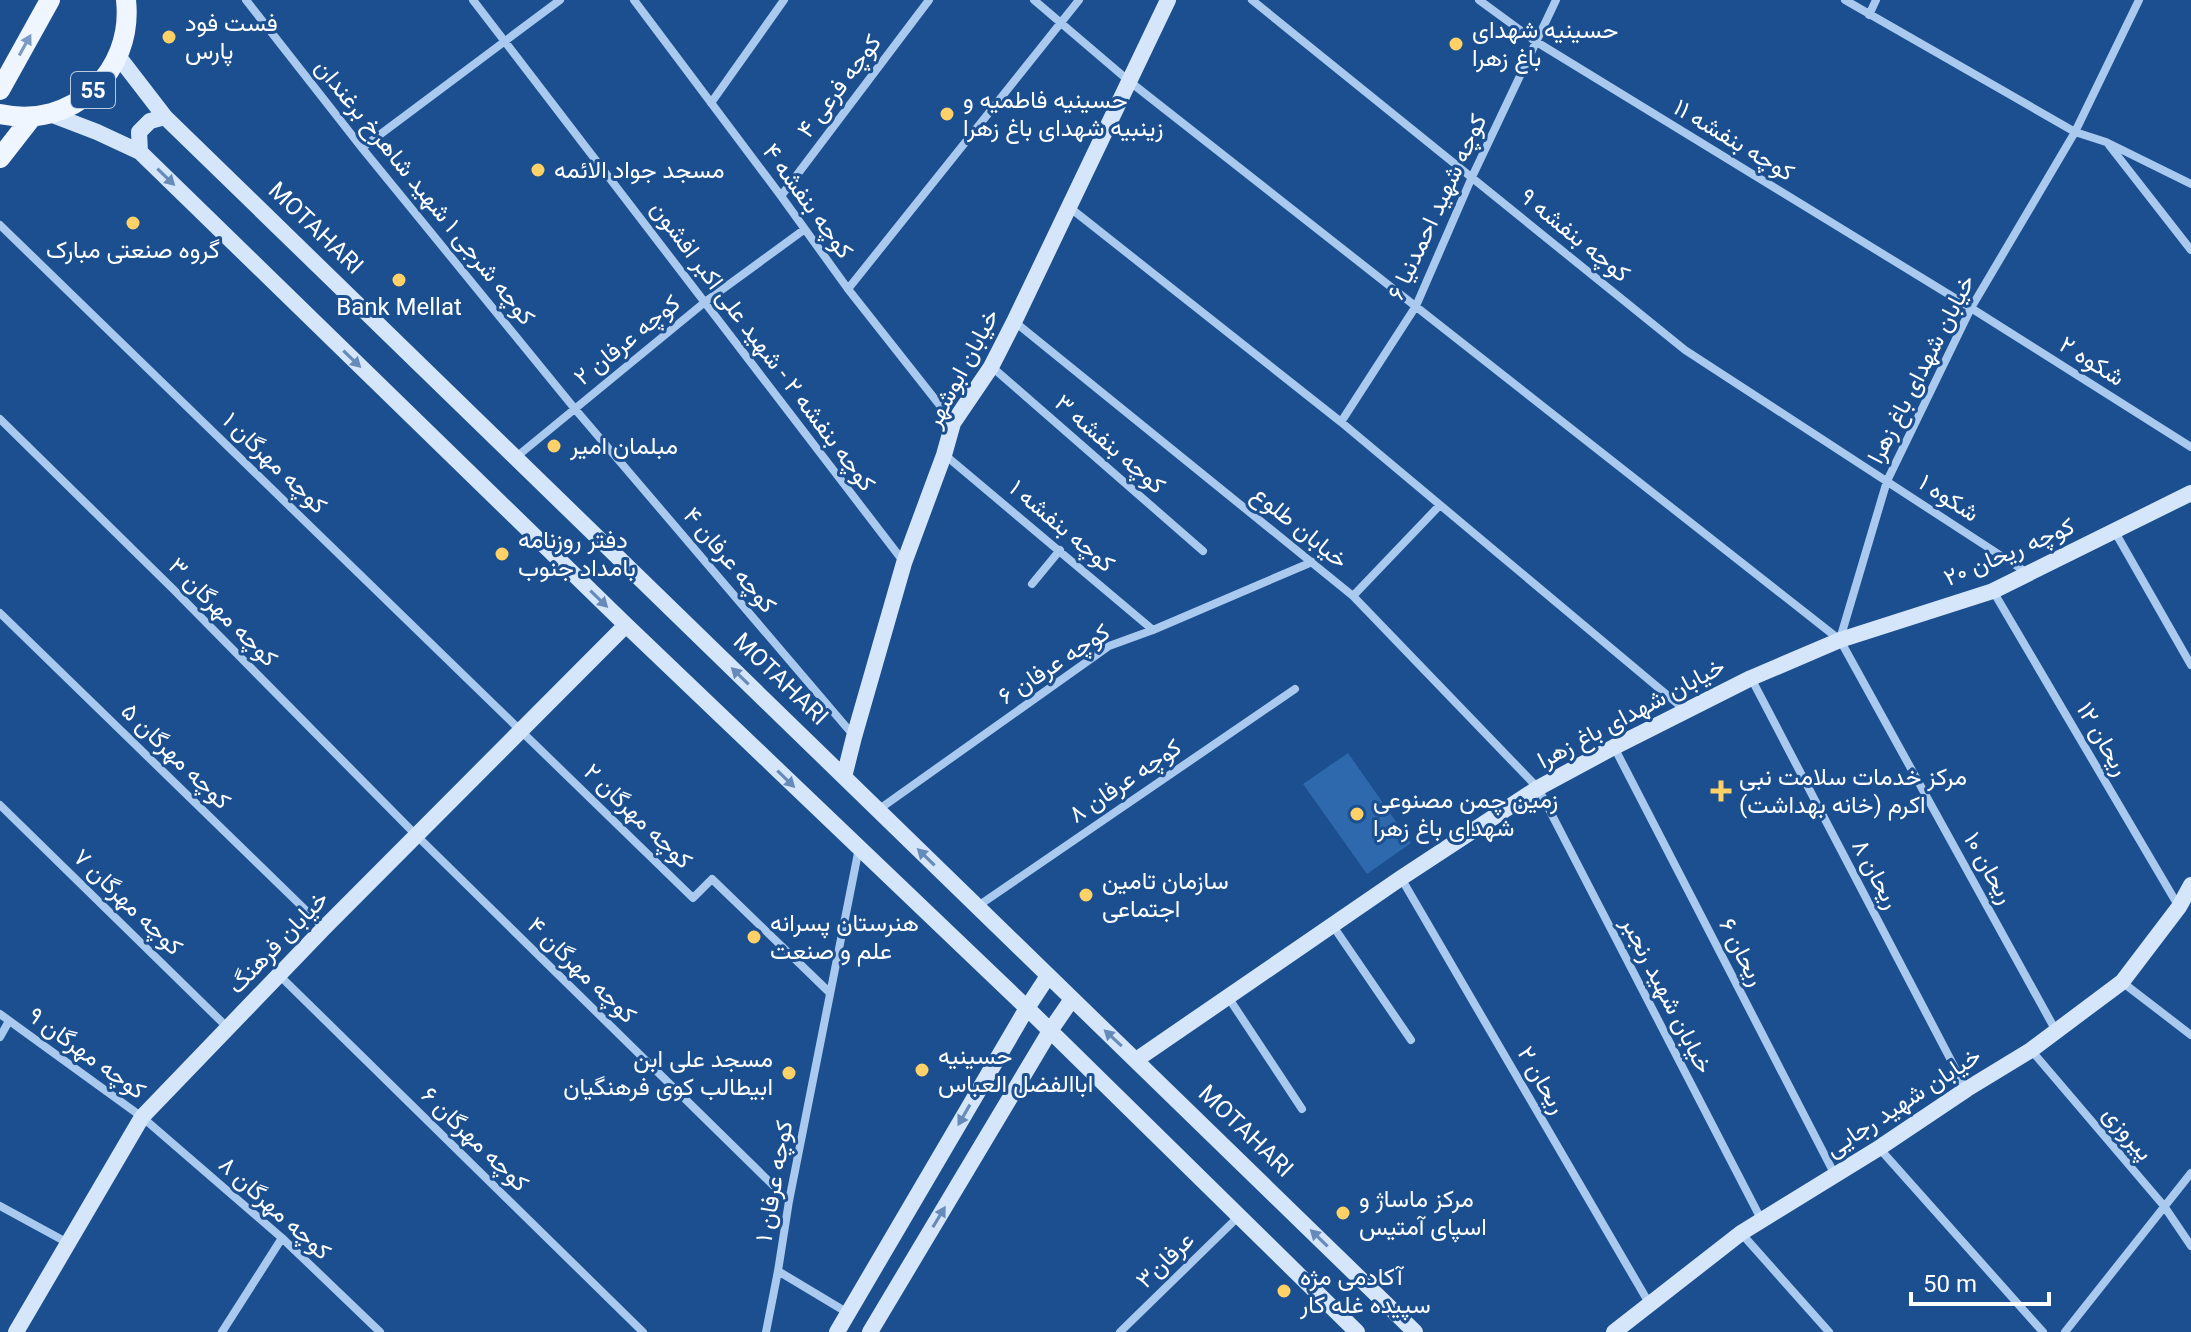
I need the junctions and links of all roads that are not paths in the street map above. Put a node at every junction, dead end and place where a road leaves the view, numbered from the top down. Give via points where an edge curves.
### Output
1 (50, 0) edge
2 (126, 0) edge
3 (246, 0) edge
4 (473, 0) edge
5 (560, 0) edge
6 (634, 0) edge
7 (784, 0) edge
8 (929, 0) edge
9 (1034, 0) edge
10 (1079, 0) edge
11 (1168, 0) edge
12 (1252, 0) edge
13 (1479, 0) edge
14 (1556, 0) edge
15 (1845, 0) edge
16 (1876, 0) edge
17 (2139, 0) edge
18 (1869, 15) junction
19 (1061, 24) junction
20 (505, 40) junction
21 (1535, 41) junction
22 (118, 56) junction
23 (1129, 81) junction
24 (0, 90) edge
25 (711, 103) junction
26 (0, 114) edge
27 (41, 115) junction
28 (165, 117) junction
29 (2075, 132) junction
30 (2106, 142) junction
31 (362, 148) junction
32 (140, 152) junction
33 (0, 158) edge
34 (1472, 177) junction
35 (2191, 184) edge
36 (781, 196) junction
37 (1068, 207) junction
38 (0, 225) edge
39 (805, 229) junction
40 (2191, 250) edge
41 (848, 289) junction
42 (705, 302) junction
43 (1416, 306) junction
44 (1971, 308) junction
45 (1014, 322) junction
46 (991, 367) junction
47 (575, 409) junction
48 (0, 419) edge
49 (1341, 422) junction
50 (953, 423) junction
51 (2191, 447) edge
52 (944, 455) junction
53 (515, 458) junction
54 (1887, 481) junction
55 (2191, 493) edge
56 (1440, 505) junction
57 (2115, 532) junction
58 (1060, 550) junction
59 (1203, 551) dead end
60 (1312, 562) junction
61 (904, 563) junction
62 (2029, 574) junction
63 (1032, 584) dead end
64 (1993, 591) junction
65 (1353, 596) junction
66 (0, 613) edge
67 (626, 625) junction
68 (1153, 630) junction
69 (1840, 640) junction
70 (2191, 665) edge
71 (1751, 678) junction
72 (1295, 689) dead end
73 (1685, 710) junction
74 (521, 731) junction
75 (854, 737) junction
76 (1614, 747) junction
77 (844, 777) junction
78 (1538, 788) junction
79 (0, 805) edge
80 (878, 810) junction
81 (416, 835) junction
82 (859, 848) junction
83 (1401, 878) junction
84 (2191, 885) edge
85 (977, 906) junction
86 (2179, 907) junction
87 (1333, 926) junction
88 (324, 928) junction
89 (279, 975) junction
90 (1048, 976) junction
91 (2122, 982) junction
92 (830, 993) junction
93 (1228, 997) junction
94 (1072, 999) junction
95 (1027, 1008) junction
96 (0, 1014) edge
97 (9, 1021) junction
98 (228, 1028) junction
99 (1050, 1031) junction
100 (2057, 1032) junction
101 (2191, 1035) edge
102 (0, 1037) edge
103 (1411, 1040) dead end
104 (2031, 1050) junction
105 (1136, 1060) junction
106 (1967, 1089) junction
107 (1302, 1109) dead end
108 (142, 1117) junction
109 (1879, 1148) junction
110 (2191, 1173) edge
111 (1835, 1175) junction
112 (789, 1201) junction
113 (0, 1206) edge
114 (2164, 1206) junction
115 (1238, 1217) junction
116 (1761, 1219) junction
117 (1741, 1233) junction
118 (282, 1238) junction
119 (69, 1243) junction
120 (888, 1245) junction
121 (2191, 1246) edge
122 (913, 1261) junction
123 (778, 1271) junction
124 (1649, 1303) junction
125 (848, 1313) junction
126 (16, 1332) edge
127 (223, 1332) edge
128 (380, 1332) edge
129 (643, 1332) edge
130 (766, 1332) edge
131 (837, 1332) edge
132 (870, 1332) edge
133 (1120, 1332) edge
134 (1357, 1332) edge
135 (1415, 1332) edge
136 (1614, 1332) edge
137 (1829, 1332) edge
138 (2043, 1332) edge
139 (2065, 1332) edge

24 -> 1 main road
2 - 22 main road, 55 via 127,24
3 - 31 street, کوچه شرجی ۱ شهید شاهرخ برغندان
4 - 20 street, کوچه بنفشه ۲ - شهید علی اکبر افشون
5 - 20 street
6 - 25 street, کوچه بنفشه ۴
7 - 25 street
8 - 36 street, کوچه فرعی ۴
9 - 19 street
10 - 19 street
11 - 23 street, خیابان ابوشهر
12 - 34 street, کوچه بنفشه ۹
13 - 21 street, کوچه بنفشه ۱۱
14 - 21 street, کوچه شهید احمدنیا ۶
15 - 18 street
16 - 18 street
17 - 29 street, خیابان شهدای باغ زهرا
18 - 29 street
19 - 23 street
19 - 41 street
20 - 31 street
20 - 42 street, کوچه بنفشه ۲ - شهید علی اکبر افشون
21 - 34 street, کوچه شهید احمدنیا ۶
21 - 44 street, کوچه بنفشه ۱۱
22 - 27 main road, 55 via 91,93 72,106
22 - 28 street, MOTAHARI
23 - 37 street, خیابان ابوشهر
23 - 43 street
25 - 36 street, کوچه بنفشه ۴
26 - 27 main road
27 - 32 street
27 - 33 main road
28 - 32 street via 150,121 139,132
28 - 53 street, MOTAHARI
29 - 30 street
29 - 44 street, خیابان شهدای باغ زهرا
30 - 35 street
30 - 40 street
31 - 47 street, کوچه شرجی ۱ شهید شاهرخ برغندان
32 -> 67 street
34 - 43 street, کوچه شهید احمدنیا ۶
34 - 54 street, کوچه بنفشه ۹ via 1685,350
36 - 39 street, کوچه بنفشه ۴
37 - 45 street, خیابان ابوشهر
37 - 49 street
38 - 74 street, کوچه مهرگان ۱
39 - 41 street, کوچه بنفشه ۴
39 - 42 street, کوچه عرفان ۲
41 - 50 street, کوچه بنفشه ۴
42 - 47 street, کوچه عرفان ۲
42 - 61 street, کوچه بنفشه ۲ - شهید علی اکبر افشون
43 - 49 street, کوچه شهید احمدنیا ۶
43 - 69 street
44 - 51 street, شکوه ۲
44 - 54 street, خیابان شهدای باغ زهرا
45 - 46 street, خیابان ابوشهر
45 - 60 street, خیابان طلوع
46 - 50 street, خیابان ابوشهر
46 - 59 street, کوچه بنفشه ۳
47 - 53 street, کوچه عرفان ۲
47 - 75 street, کوچه عرفان ۴
48 - 81 street, کوچه مهرگان ۳
49 - 56 street
50 - 52 street, خیابان ابوشهر
52 - 58 street, کوچه بنفشه ۱
52 - 61 street, خیابان ابوشهر
77 -> 53 street, MOTAHARI
54 - 62 street, شکوه ۱
54 - 69 street, خیابان شهدای باغ زهرا
55 - 57 street, کوچه ریحان ۲۰
56 - 65 street
56 - 73 street
57 - 62 street, کوچه ریحان ۲۰
57 - 70 street
58 - 63 street
58 - 68 street, کوچه بنفشه ۱
60 - 65 street, خیابان طلوع
60 - 68 street, کوچه عرفان ۶
61 - 75 street, خیابان ابوشهر
62 - 64 street, کوچه ریحان ۲۰
64 - 69 street, کوچه ریحان ۲۰
64 - 86 street, ریحان ۱۲
65 - 78 street, خیابان طلوع
66 - 88 street, کوچه مهرگان ۵
67 - 74 street, خیابان فرهنگ
67 -> 82 street
68 - 80 street, کوچه عرفان ۶ via 1109,646
69 - 71 street, خیابان شهدای باغ‌ زهرا
69 - 100 street, ریحان ۱۰
71 - 73 street, خیابان شهدای باغ‌ زهرا
71 - 106 street, ریحان ۸
72 - 85 street, کوچه عرفان ۸
73 - 76 street, خیابان شهدای باغ‌ زهرا
74 - 81 street, خیابان فرهنگ
74 - 92 street, کوچه مهرگان ۲ via 693,898 712,879
75 - 77 street, خیابان ابوشهر
76 - 78 street, خیابان شهدای باغ‌ زهرا
76 - 111 street, ریحان ۶
77 - 80 street, MOTAHARI
78 - 83 street, خیابان شهدای باغ‌ زهرا
78 - 116 street, خیابان شهید رنجبر
79 - 98 street, کوچه مهرگان ۷
85 -> 80 street, MOTAHARI
81 - 88 street, خیابان فرهنگ
81 - 112 street, کوچه مهرگان ۴
82 - 92 street, کوچه عرفان ۱
82 - 95 street
83 - 87 street, خیابان شهدای باغ‌ زهرا
83 - 124 street, ریحان ۲
84 - 86 street, خیابان شهید رجایی
85 - 90 street, MOTAHARI
86 - 91 street, خیابان شهید رجایی
87 - 93 street, خیابان شهدای باغ‌ زهرا
87 - 103 street
88 - 89 street, خیابان فرهنگ
89 - 98 street, خیابان فرهنگ
89 - 129 street, کوچه مهرگان ۶
90 - 94 street, MOTAHARI
90 - 95 street
91 - 100 street, خیابان شهید رجایی
91 - 101 street
92 - 112 street, کوچه عرفان ۱
93 - 105 street, خیابان شهدای باغ‌ زهرا
93 - 107 street
94 - 99 street
105 -> 94 street, MOTAHARI
95 - 99 street
95 -> 120 street
96 - 97 street, کوچه مهرگان ۹
97 - 102 street
97 - 108 street, کوچه مهرگان ۹
98 - 108 street, خیابان فرهنگ
99 - 115 street
122 -> 99 street
100 - 104 street, خیابان شهید رجایی
104 - 106 street, خیابان شهید رجایی
104 - 114 street, پیروزی
135 -> 105 street, MOTAHARI
106 - 109 street, خیابان شهید رجایی
108 - 118 street, کوچه مهرگان ۸
108 - 119 street, خیابان فرهنگ
109 - 111 street, خیابان شهید رجایی
109 - 138 street
110 - 114 street
111 - 116 street, خیابان شهید رجایی
112 - 123 street, کوچه عرفان ۱
113 - 119 street
114 - 121 street, پیروزی
114 - 139 street
115 - 133 street, عرفان۳
115 - 134 street
116 - 117 street, خیابان شهید رجایی
117 - 124 street, خیابان شهید رجایی
117 - 137 street
118 - 127 street
118 - 128 street, کوچه مهرگان ۸
119 - 126 street, خیابان فرهنگ
120 - 122 street
120 - 125 street
122 - 132 street
123 - 125 street
123 - 130 street, کوچه عرفان ۱
124 - 136 street, خیابان شهید رجایی
125 - 131 street

